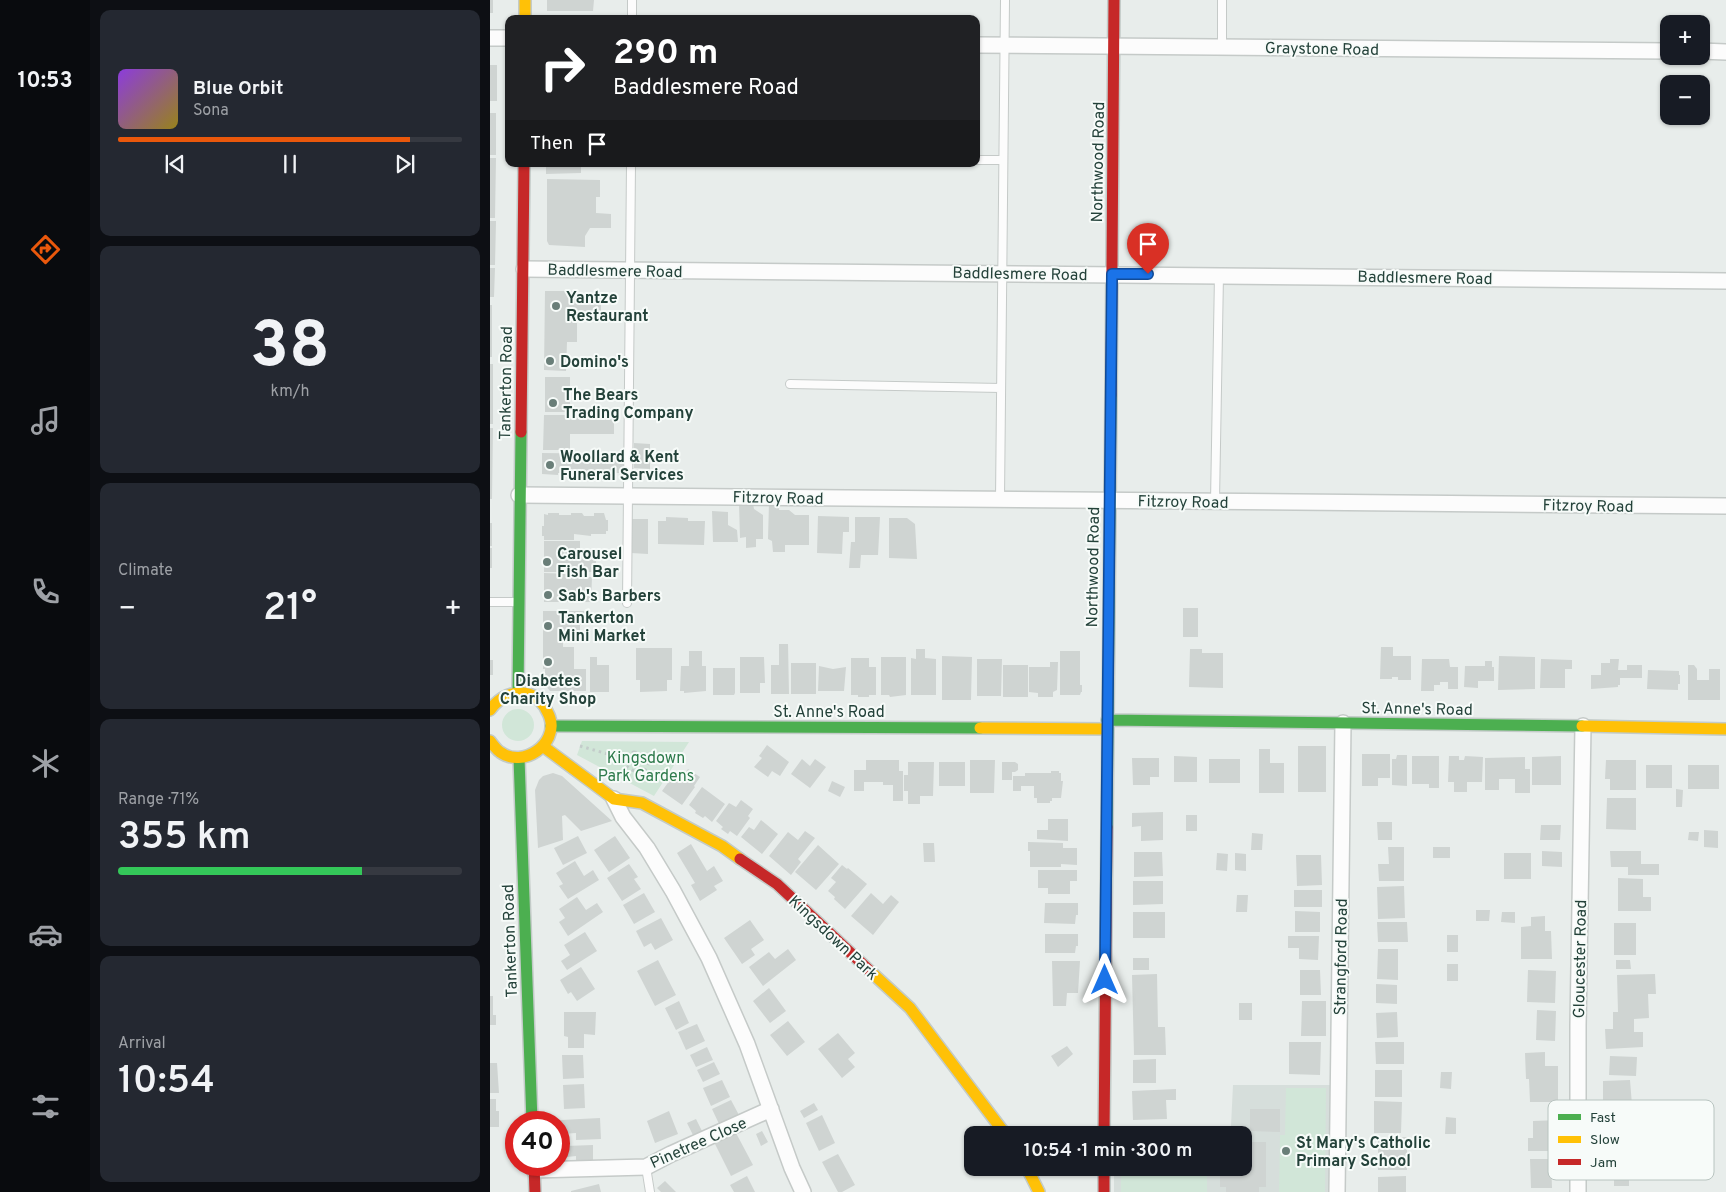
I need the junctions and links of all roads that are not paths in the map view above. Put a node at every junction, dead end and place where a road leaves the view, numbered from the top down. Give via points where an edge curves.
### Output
1 (525, 0) edge
2 (632, 0) edge
3 (1005, 0) edge
4 (1114, 0) edge
5 (1222, 0) edge
6 (525, 15) edge
7 (632, 15) edge
8 (490, 38) edge
9 (505, 38) edge
10 (980, 44) edge
11 (1004, 45) junction
12 (1114, 46) junction
13 (1222, 47) junction
14 (1660, 51) edge
15 (1710, 51) edge
16 (1726, 52) edge
17 (980, 160) edge
18 (1002, 160) junction
19 (524, 167) edge
20 (631, 167) edge
21 (524, 269) junction
22 (631, 270) junction
23 (1003, 273) junction
24 (1112, 274) junction
25 (1219, 275) junction
26 (1726, 281) edge
27 (790, 384) dead end
28 (1001, 388) junction
29 (519, 495) junction
30 (629, 496) junction
31 (1000, 499) junction
32 (1109, 500) junction
33 (1215, 501) junction
34 (1726, 506) edge
35 (490, 602) edge
36 (519, 602) junction
37 (627, 604) dead end
38 (518, 693) junction
39 (490, 710) edge
40 (1343, 723) junction
41 (1107, 725) junction
42 (551, 726) junction
43 (1583, 726) junction
44 (1726, 729) edge
45 (490, 741) edge
46 (546, 742) junction
47 (519, 758) junction
48 (614, 799) junction
49 (1578, 1100) edge
50 (771, 1109) junction
51 (532, 1111) edge
52 (999, 1126) edge
53 (1104, 1126) edge
54 (570, 1167) edge
55 (646, 1167) junction
56 (534, 1176) edge
57 (1031, 1176) edge
58 (1104, 1176) edge
59 (535, 1192) edge
60 (650, 1192) edge
61 (803, 1192) edge
62 (1039, 1192) edge
63 (1104, 1192) edge
64 (1337, 1192) edge

1 - 6 street
2 - 7 lane
3 - 11 lane
4 - 12 street, Northwood Road
5 - 13 lane
8 - 9 street
10 - 11 street, Graystone Road
11 - 12 street, Graystone Road
11 - 18 lane
12 - 13 street, Graystone Road
12 - 24 street, Northwood Road
13 - 14 street, Graystone Road
15 - 16 street
17 - 18 lane
18 - 23 lane
19 - 21 street, Tankerton Road
20 - 22 lane
21 - 22 street, Baddlesmere Road
21 - 29 street, Tankerton Road
22 - 23 street, Baddlesmere Road
22 - 30 lane
23 - 24 street, Baddlesmere Road
23 - 28 lane
24 - 25 street, Baddlesmere Road
24 - 32 street, Northwood Road
25 - 26 street, Baddlesmere Road
25 - 33 lane
27 - 28 lane
28 - 31 lane
29 - 30 street, Fitzroy Road
29 - 36 street, Tankerton Road
30 - 31 street, Fitzroy Road
30 - 37 lane
31 - 32 street, Fitzroy Road
32 - 33 street, Fitzroy Road
32 - 41 street, Northwood Road
33 - 34 street, Fitzroy Road
35 - 36 lane
36 - 38 street, Tankerton Road
38 - 39 street via 501,698
38 - 42 street via 533,696 541,702 550,717
40 - 41 street, St. Anne's Road
40 - 43 street, St. Anne's Road
40 - 64 street, Strangford Road
41 - 42 street, St. Anne's Road
41 - 53 street, Northwood Road
42 - 46 street
43 - 44 street, St. Anne's Road
43 - 49 street, Gloucester Road
45 - 47 street via 504,755
46 - 47 street via 532,755
46 - 48 street, Kingsdown Park
47 - 51 street, Tankerton Road
48 - 50 street, Kingsdown Park via 673,891 709,958
48 - 52 street, Kingsdown Park via 642,803 722,846 777,884 910,1008
50 - 55 street, Pinetree Close
50 - 61 street, Kingsdown Park
54 - 55 street, Pinetree Close
55 - 60 lane
56 - 59 street
57 - 62 street
58 - 63 street

